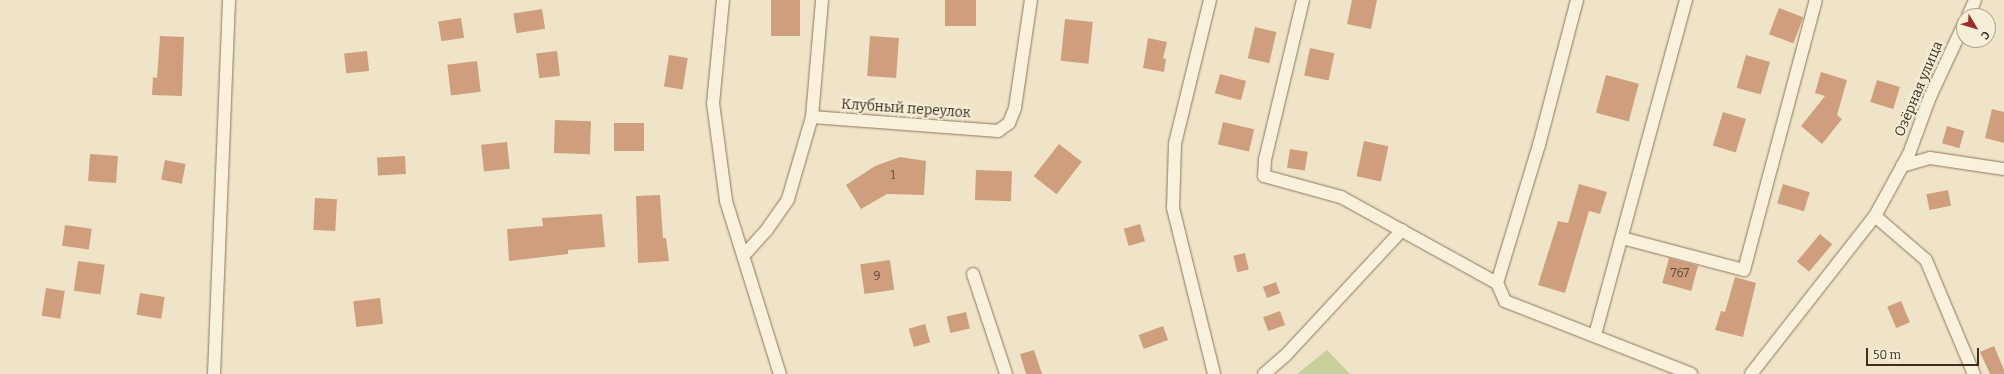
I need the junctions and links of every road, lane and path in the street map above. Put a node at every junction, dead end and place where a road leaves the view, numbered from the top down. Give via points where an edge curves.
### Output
1 (229, 0) edge
2 (723, 0) edge
3 (822, 0) edge
4 (1031, 0) edge
5 (1210, 0) edge
6 (1303, 0) edge
7 (1577, 0) edge
8 (1686, 0) edge
9 (1816, 0) edge
10 (1956, 41) edge
11 (812, 116) junction
12 (1902, 166) junction
13 (2004, 169) edge
14 (1875, 216) junction
15 (1402, 230) junction
16 (1622, 238) junction
17 (745, 254) junction
18 (973, 274) dead end
19 (1497, 283) junction
20 (1595, 335) junction
21 (214, 374) edge
22 (780, 374) edge
23 (1006, 374) edge
24 (1214, 374) edge
25 (1264, 374) edge
26 (1691, 374) edge
27 (1751, 374) edge
28 (1974, 374) edge

1 - 21 street
2 - 17 street via 713,103 726,201
3 - 11 street
4 - 11 street, Клубный переулок via 1015,108 1009,122 998,131
5 - 24 street via 1175,144 1173,208
6 - 15 street via 1265,159 1264,176 1341,197
7 - 19 street via 1539,146
8 - 16 street
9 - 16 street via 1744,270
10 - 12 street, Озёрная улица
11 - 17 street via 788,199 766,232
12 - 13 street via 1930,158
12 - 14 street, Озёрная улица
14 - 27 street, Озёрная улица
14 - 28 street via 1926,260
15 - 19 street via 1428,247
15 - 25 street
16 - 20 street
17 - 22 street
18 - 23 street
19 - 20 street via 1505,301
20 - 26 street

